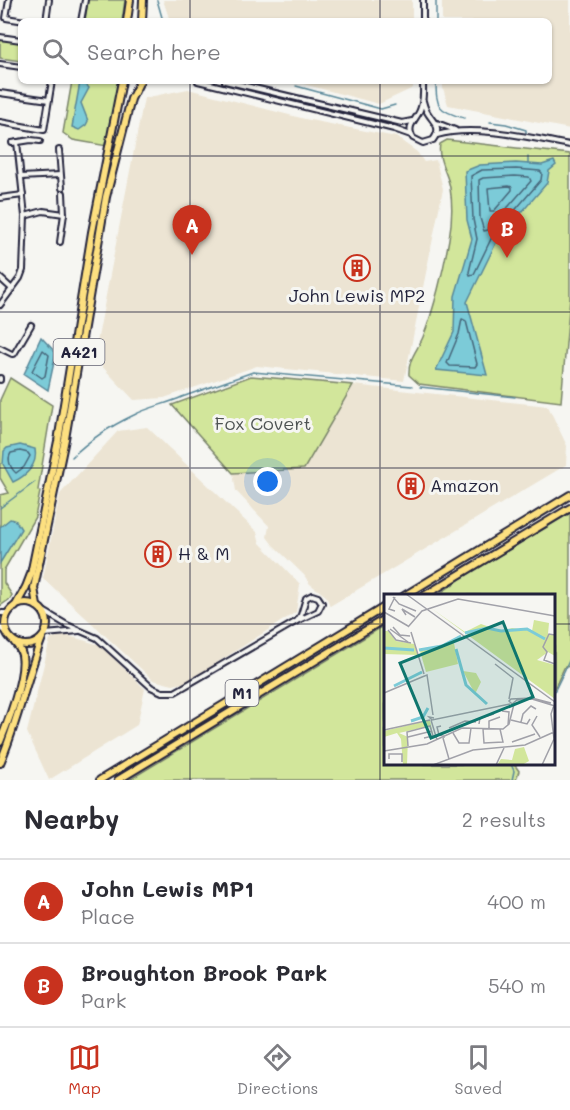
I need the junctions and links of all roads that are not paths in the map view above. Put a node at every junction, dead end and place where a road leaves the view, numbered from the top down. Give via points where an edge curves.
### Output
1 (9, 0) edge
2 (49, 0) edge
3 (84, 0) edge
4 (130, 0) edge
5 (143, 0) edge
6 (423, 0) edge
7 (46, 18) edge
8 (81, 18) edge
9 (127, 18) edge
10 (142, 18) edge
11 (423, 18) edge
12 (18, 20) edge
13 (0, 37) edge
14 (18, 40) edge
15 (0, 64) edge
16 (18, 67) edge
17 (52, 84) edge
18 (122, 84) edge
19 (138, 84) edge
20 (210, 84) edge
21 (238, 84) edge
22 (423, 84) edge
23 (0, 93) edge
24 (49, 100) junction
25 (423, 100) junction
26 (418, 116) junction
27 (429, 116) junction
28 (412, 121) junction
29 (0, 122) edge
30 (436, 123) junction
31 (456, 131) junction
32 (411, 135) junction
33 (437, 135) junction
34 (40, 141) dead end
35 (570, 145) edge
36 (59, 150) dead end
37 (60, 175) junction
38 (21, 177) junction
39 (23, 195) junction
40 (0, 198) edge
41 (64, 214) junction
42 (25, 216) junction
43 (60, 242) dead end
44 (0, 278) edge
45 (12, 289) junction
46 (0, 305) edge
47 (31, 325) dead end
48 (0, 348) edge
49 (570, 495) edge
50 (570, 508) edge
51 (407, 594) edge
52 (427, 594) edge
53 (304, 606) junction
54 (15, 607) junction
55 (384, 607) edge
56 (39, 608) junction
57 (0, 613) edge
58 (8, 613) junction
59 (313, 613) junction
60 (384, 619) edge
61 (297, 621) junction
62 (0, 627) edge
63 (80, 631) junction
64 (6, 632) junction
65 (43, 636) junction
66 (15, 642) junction
67 (0, 742) edge
68 (0, 763) edge
69 (99, 780) edge
70 (118, 780) edge

1 - 12 street via 6,18
2 - 7 street
3 - 8 street
4 - 9 highway
5 - 10 highway
6 - 11 street
13 - 14 street
15 - 16 street
17 - 24 street
18 - 54 highway, A421 via 42,525 31,574
19 - 56 highway, A421 via 131,99 98,239 65,439 34,588
20 - 32 street
21 - 28 street via 402,123
22 - 25 street
23 - 24 street
24 - 29 street via 44,130
25 - 26 street
25 - 27 street
26 - 27 street
26 - 28 street
27 - 30 street
28 - 32 street
30 - 31 street
30 - 33 street
31 - 33 street
31 - 35 street
32 - 33 street via 423,143
34 - 38 street via 14,142
36 - 37 street
37 - 38 street
37 - 41 street
38 - 39 street
39 - 40 street
39 - 42 street
41 - 42 street via 42,211
41 - 43 street
42 - 45 street via 23,270
44 - 45 street
45 - 46 street
47 - 48 street via 14,354
49 - 51 highway
50 - 52 highway
53 - 59 street
53 - 59 street via 307,597 318,597 321,607
53 - 61 street
54 - 56 highway via 26,603
54 - 58 highway
55 - 69 highway, M1
56 - 63 street
56 - 65 highway via 46,621
57 - 58 street
58 - 64 highway
59 - 61 street
60 - 70 highway, M1
61 - 63 street via 175,692 151,687 106,645
62 - 64 street
63 - 65 street
64 - 66 highway
65 - 66 highway via 33,644
65 - 68 highway
66 - 67 highway via 22,656 22,668

